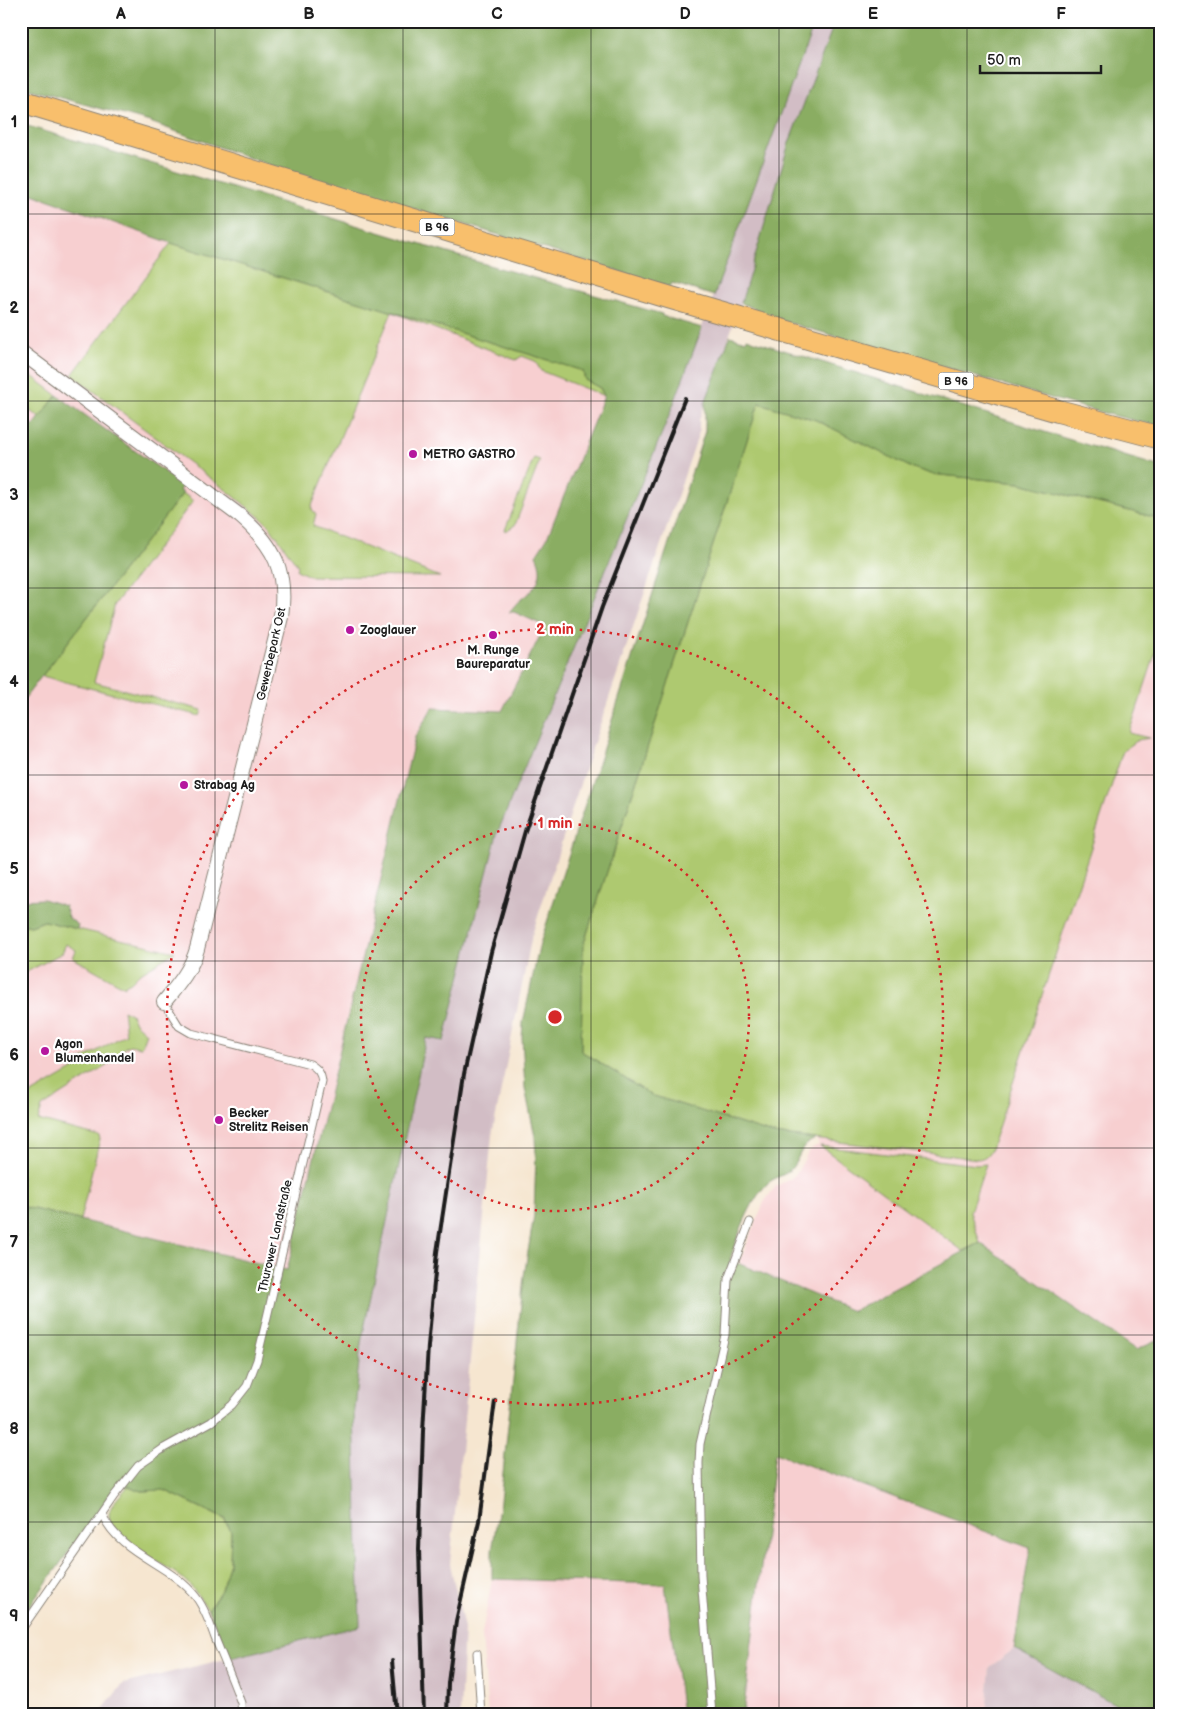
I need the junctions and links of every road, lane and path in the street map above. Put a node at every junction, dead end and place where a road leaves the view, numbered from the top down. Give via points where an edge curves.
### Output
1 (21, 101) edge
2 (21, 352) edge
3 (1161, 438) edge
4 (164, 1002) joint
5 (750, 1222) dead end
6 (102, 1514) junction
7 (21, 1630) edge
8 (477, 1654) dead end
9 (242, 1715) edge
10 (481, 1715) edge
11 (712, 1715) edge

1 - 3 main road, B 96 via 668,296 1058,411
2 - 4 street, Gewerbepark Ost via 240,516 266,543 280,571 283,588 280,624 196,956 188,972
4 - 6 lane, Thurower Landstraße via 179,1026 191,1033 310,1064 321,1075 322,1082 257,1360 247,1386 212,1422 138,1466
5 - 11 lane via 728,1279 725,1336 700,1444 700,1576
6 - 7 lane, Thurower Landstraße
6 - 9 lane via 128,1547 178,1580 195,1596 241,1703
8 - 10 lane

